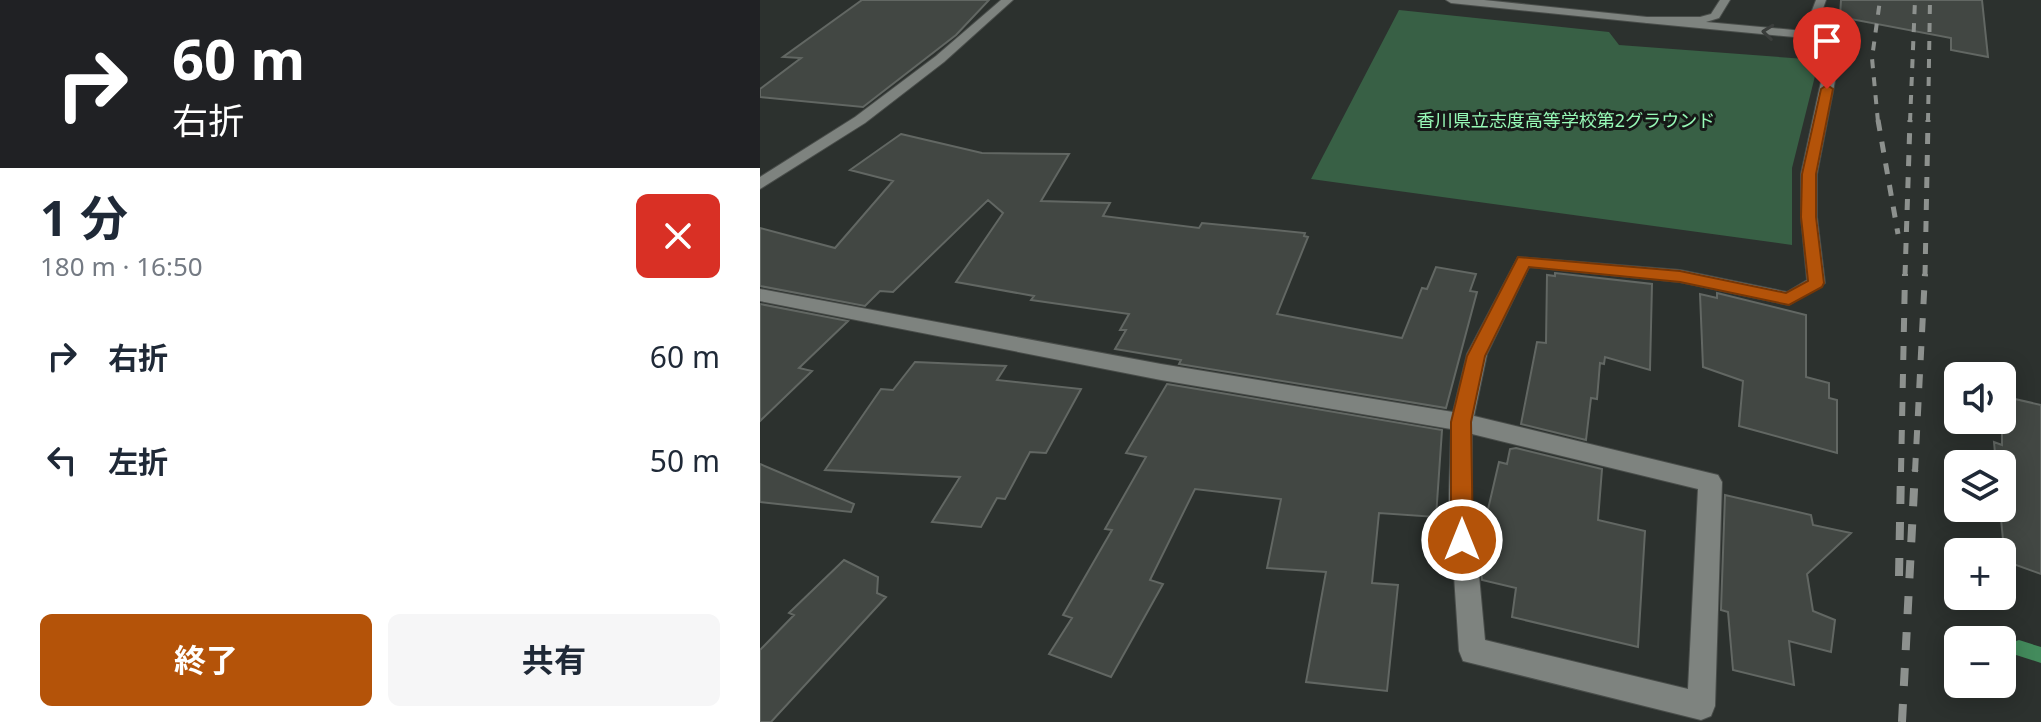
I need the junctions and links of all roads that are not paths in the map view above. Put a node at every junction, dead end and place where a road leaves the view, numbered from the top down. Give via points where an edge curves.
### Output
1 (1008, 0) edge
2 (1451, 0) edge
3 (1725, 0) edge
4 (1821, 0) edge
5 (1647, 20) junction
6 (1808, 35) junction
7 (760, 184) edge
8 (760, 295) edge
9 (1461, 422) junction

1 - 7 street via 860,120
2 - 5 street
3 - 5 street via 1715,16 1700,20
4 - 6 street
6 -> 5 street
6 - 9 street via 1833,53 1809,174 1816,283 1789,299 1680,276 1524,261 1476,356
8 - 9 street via 1161,372
9 - 9 street via 1462,540 1473,651 1701,706 1710,482

